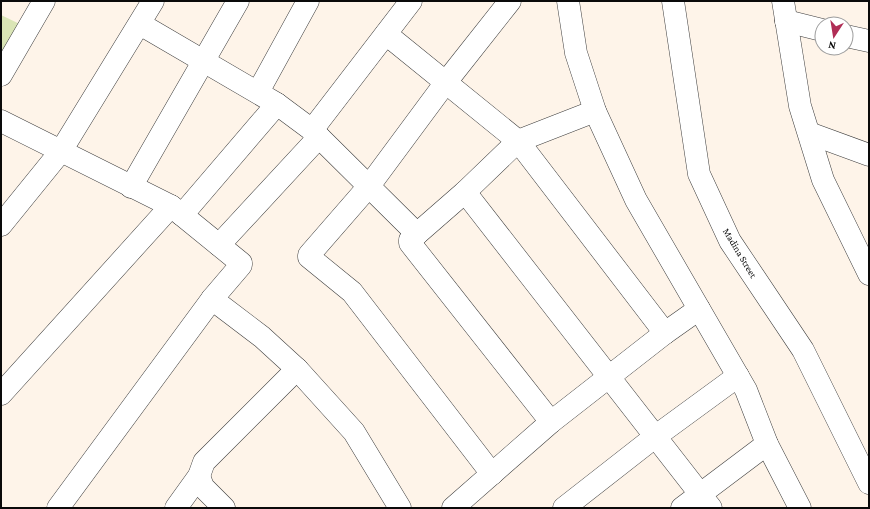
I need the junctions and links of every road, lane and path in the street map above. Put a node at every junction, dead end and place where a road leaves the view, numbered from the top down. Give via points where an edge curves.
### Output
1 (44, 1) edge
2 (153, 1) edge
3 (238, 1) edge
4 (308, 1) edge
5 (411, 1) edge
6 (510, 1) edge
7 (568, 1) edge
8 (673, 1) edge
9 (785, 11) edge
10 (140, 24) junction
11 (814, 26) edge
12 (386, 34) junction
13 (854, 38) edge
14 (869, 41) edge
15 (203, 61) junction
16 (1, 75) edge
17 (446, 82) junction
18 (258, 92) junction
19 (277, 104) junction
20 (595, 111) junction
21 (1, 121) edge
22 (809, 133) junction
23 (315, 134) junction
24 (518, 140) junction
25 (61, 151) junction
26 (869, 155) edge
27 (369, 186) junction
28 (131, 187) junction
29 (465, 192) junction
30 (176, 211) junction
31 (1, 225) edge
32 (417, 234) junction
33 (219, 245) junction
34 (869, 274) edge
35 (212, 299) junction
36 (699, 309) junction
37 (665, 333) junction
38 (297, 369) junction
39 (738, 376) junction
40 (609, 377) junction
41 (2, 389) edge
42 (551, 422) junction
43 (656, 436) junction
44 (767, 444) junction
45 (492, 474) junction
46 (199, 476) junction
47 (869, 483) edge
48 (706, 501) edge
49 (58, 508) edge
50 (176, 508) edge
51 (224, 508) edge
52 (400, 508) edge
53 (453, 508) edge
54 (564, 508) edge
55 (682, 508) edge
56 (800, 508) edge

1 - 16 street
2 - 10 street
3 - 15 street
4 - 18 street
5 - 12 street
6 - 17 street
7 - 20 street via 576,53
8 - 47 street, Madina Street via 699,174 730,241 803,350
9 - 11 street
9 - 22 street via 800,106
10 - 15 street
10 - 25 street
12 - 17 street
12 - 23 street
13 - 14 street
15 - 18 street
15 - 28 street
17 - 24 street
17 - 27 street
18 - 19 street
19 - 23 street
19 - 30 street
20 - 24 street
20 - 36 street via 636,200
21 - 25 street
22 - 26 street
22 - 34 street via 823,180
23 - 27 street
23 - 33 street
24 - 29 street
24 - 37 street
25 - 28 street
25 - 31 street
27 - 32 street
27 - 45 street via 309,253 309,257 352,292
28 - 30 street
29 - 32 street
29 - 40 street
30 - 33 street
30 - 41 street
32 - 42 street via 410,243
33 - 35 street via 239,260 241,265
35 - 38 street via 262,337
35 - 49 street
36 - 37 street
36 - 39 street
37 - 40 street
38 - 46 street via 204,462
38 - 52 street via 354,432
39 - 43 street
39 - 44 street
40 - 42 street
40 - 43 street
42 - 45 street
43 - 48 street
43 - 54 street
44 - 48 street
44 - 56 street
45 - 53 street
46 - 50 street
46 - 51 street via 203,487
48 - 55 street

